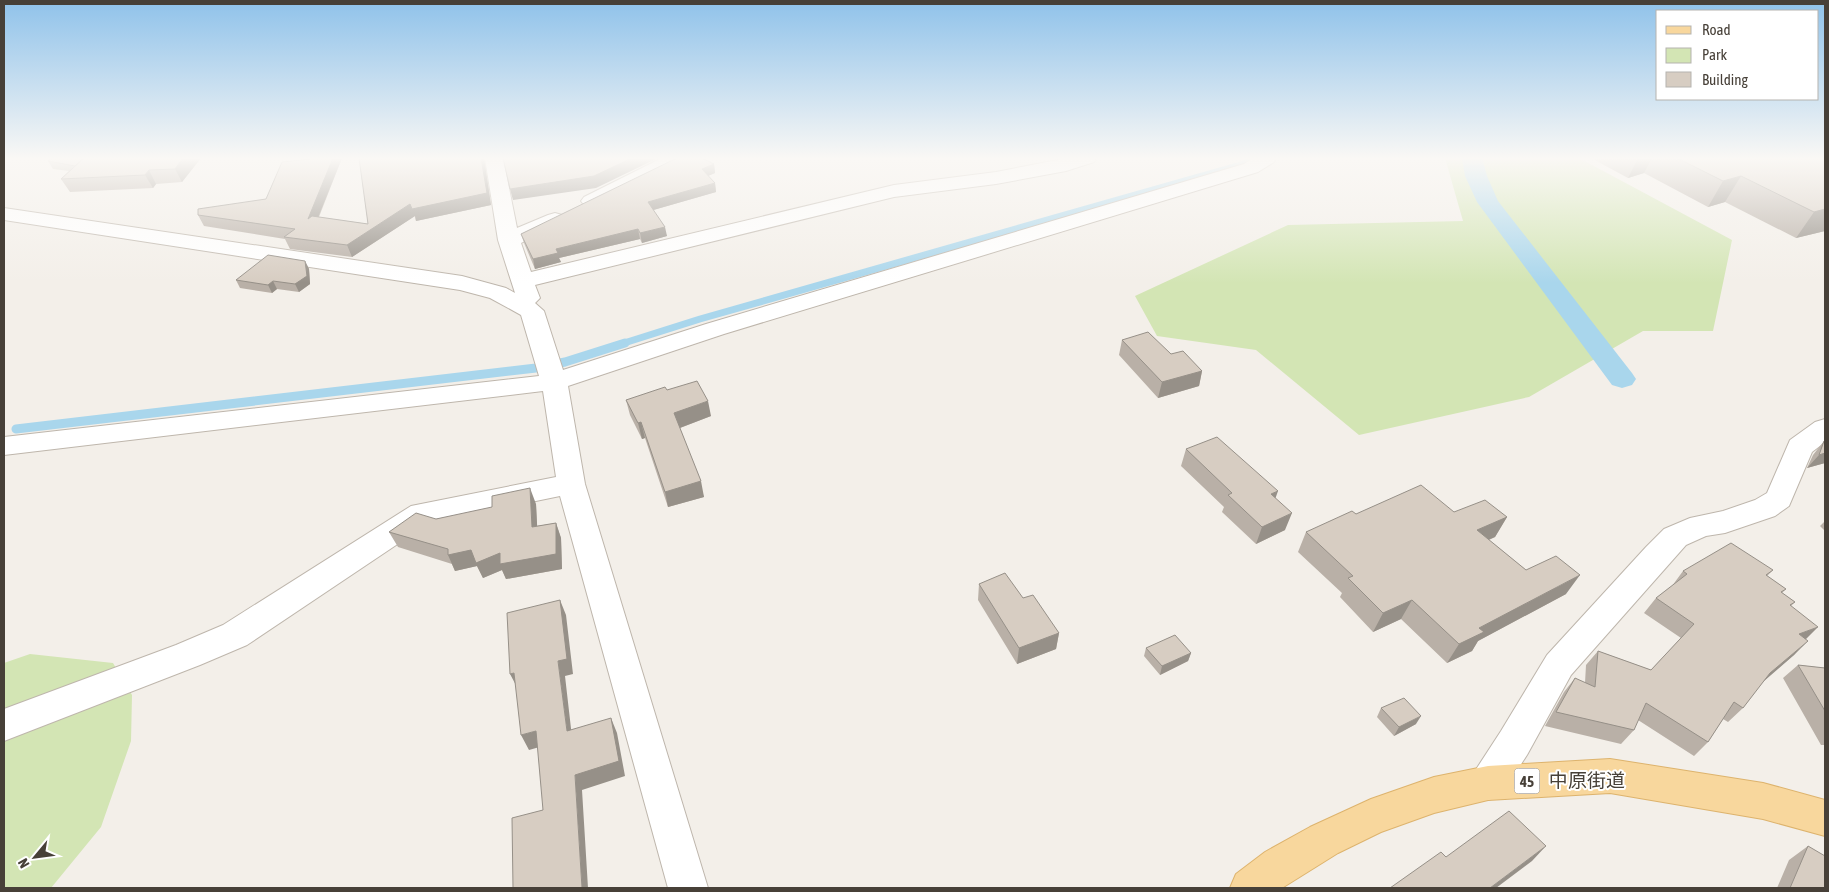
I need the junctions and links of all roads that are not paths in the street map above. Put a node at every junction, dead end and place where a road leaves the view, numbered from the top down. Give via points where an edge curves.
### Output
1 (502, 200) edge
2 (593, 200) edge
3 (862, 200) edge
4 (1146, 200) edge
5 (4, 214) edge
6 (509, 240) junction
7 (522, 281) junction
8 (532, 311) junction
9 (550, 371) junction
10 (1825, 428) edge
11 (4, 446) edge
12 (571, 484) junction
13 (4, 725) edge
14 (1488, 783) junction
15 (1825, 818) edge
16 (688, 888) edge
17 (1250, 888) edge

1 - 6 street
2 - 6 street
3 - 7 street
4 - 9 street via 715,329
5 - 8 street via 462,283 498,293
6 - 7 street
7 - 8 street
8 - 9 street
9 - 11 street
9 - 12 street
10 - 14 street via 1800,447 1779,499 1765,508 1675,537 1657,555 1559,665
12 - 13 street via 421,514 235,635
12 - 16 street
14 - 15 main road, 中原街道 / 45 via 1610,776 1762,801
14 - 17 main road, 中原街道 / 45 via 1434,795 1371,817 1278,866

